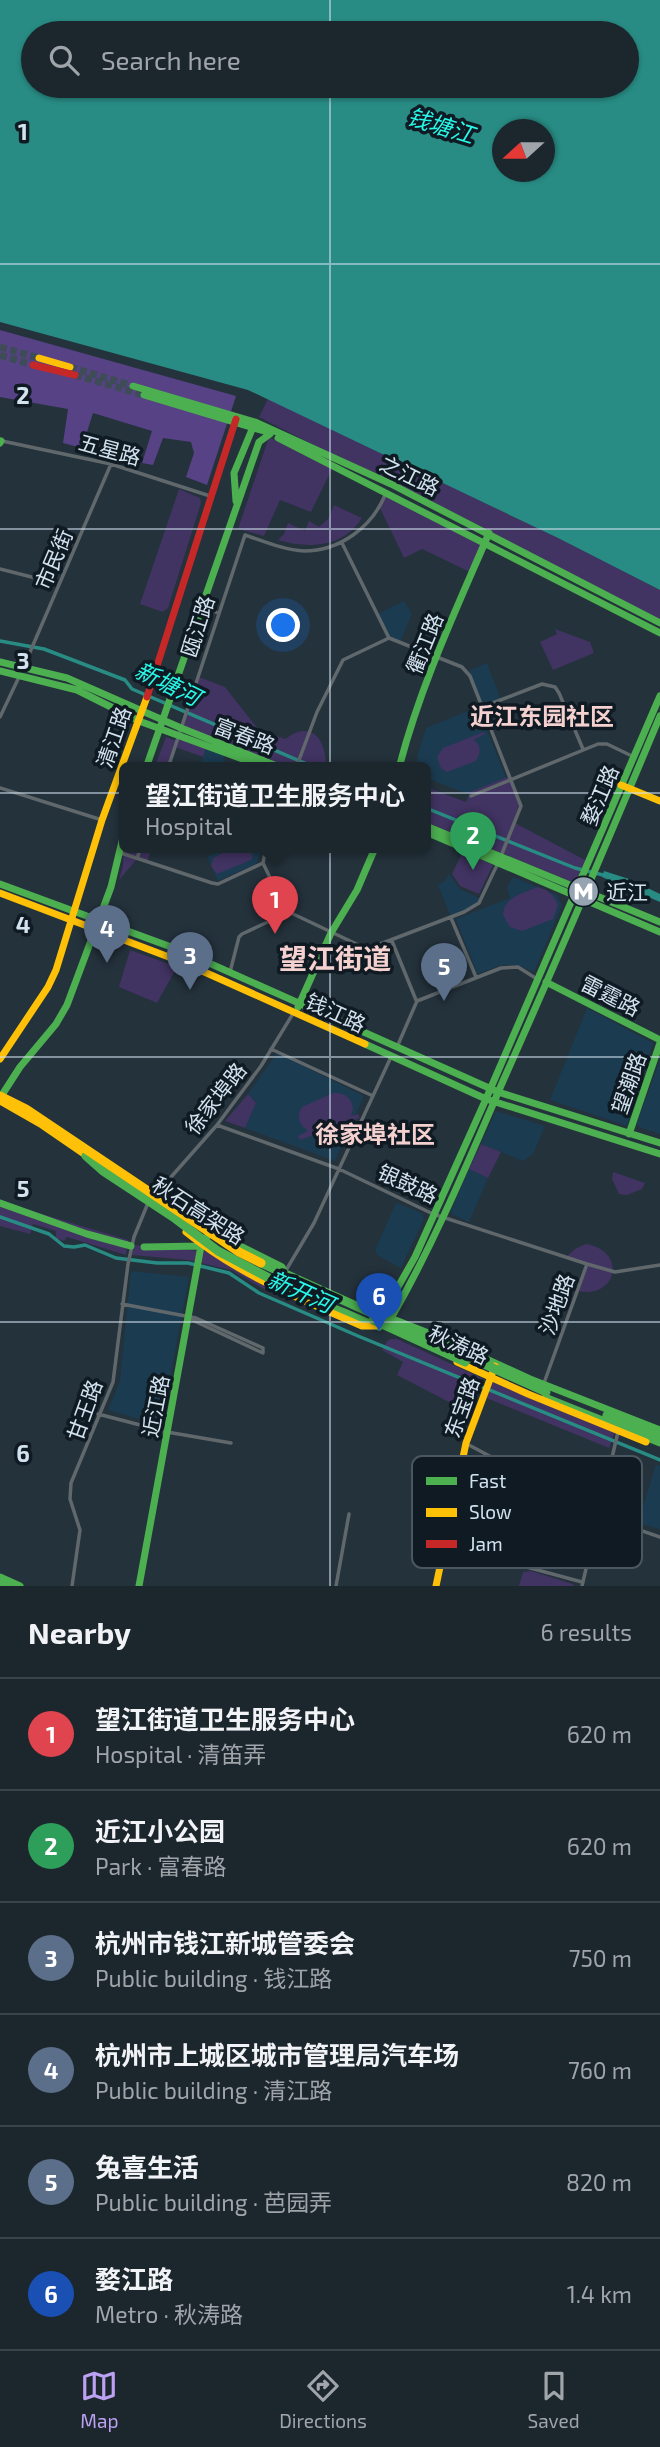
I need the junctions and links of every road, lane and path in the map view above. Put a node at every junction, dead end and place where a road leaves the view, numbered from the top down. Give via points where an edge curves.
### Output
1 (36, 362) tunnel mouth
2 (72, 371) tunnel mouth
3 (133, 386) tunnel mouth
4 (144, 395) tunnel mouth
5 (236, 418) junction
6 (254, 425) junction
7 (270, 434) junction
8 (0, 441) edge
9 (111, 464) junction
10 (386, 493) junction
11 (210, 495) junction
12 (236, 504) junction
13 (489, 534) junction
14 (342, 542) junction
15 (484, 544) junction
16 (0, 569) edge
17 (59, 584) junction
18 (203, 607) junction
19 (218, 613) junction
20 (660, 623) edge
21 (660, 633) edge
22 (389, 638) junction
23 (436, 656) junction
24 (0, 662) edge
25 (0, 671) edge
26 (22, 671) junction
27 (660, 696) edge
28 (482, 707) junction
29 (139, 715) junction
30 (660, 716) edge
31 (0, 717) edge
32 (161, 723) junction
33 (180, 731) junction
34 (583, 750) junction
35 (634, 757) junction
36 (122, 762) edge
37 (148, 762) edge
38 (169, 762) edge
39 (253, 762) edge
40 (265, 762) edge
41 (298, 762) edge
42 (400, 762) edge
43 (119, 772) edge
44 (511, 780) junction
45 (626, 787) junction
46 (0, 788) edge
47 (471, 796) dead end
48 (660, 801) edge
49 (102, 820) junction
50 (431, 829) edge
51 (431, 834) edge
52 (119, 849) edge
53 (118, 852) joint
54 (121, 853) edge
55 (139, 853) edge
56 (265, 853) edge
57 (373, 853) edge
58 (137, 858) junction
59 (499, 860) junction
60 (263, 863) junction
61 (0, 884) edge
62 (0, 893) edge
63 (580, 894) junction
64 (289, 912) junction
65 (73, 915) junction
66 (451, 917) junction
67 (660, 922) edge
68 (97, 924) junction
69 (331, 933) junction
70 (660, 933) edge
71 (392, 941) junction
72 (230, 972) junction
73 (476, 977) junction
74 (543, 981) junction
75 (417, 1001) junction
76 (297, 1008) junction
77 (660, 1042) edge
78 (397, 1047) junction
79 (271, 1049) junction
80 (391, 1057) junction
81 (0, 1059) edge
82 (494, 1091) junction
83 (373, 1096) junction
84 (0, 1099) edge
85 (490, 1101) junction
86 (217, 1125) junction
87 (629, 1134) junction
88 (66, 1136) junction
89 (660, 1143) edge
90 (660, 1154) edge
91 (86, 1156) junction
92 (339, 1169) junction
93 (150, 1200) junction
94 (0, 1203) edge
95 (438, 1215) junction
96 (205, 1240) junction
97 (144, 1247) dead end
98 (130, 1250) junction
99 (587, 1264) junction
100 (660, 1265) edge
101 (280, 1281) junction
102 (122, 1304) junction
103 (347, 1313) junction
104 (387, 1316) junction
105 (188, 1318) junction
106 (380, 1327) junction
107 (496, 1363) junction
108 (488, 1385) junction
109 (543, 1385) junction
110 (98, 1414) junction
111 (167, 1432) junction
112 (658, 1433) edge
113 (616, 1439) junction
114 (231, 1443) dead end
115 (466, 1443) junction
116 (660, 1445) edge
117 (463, 1456) edge
118 (491, 1456) edge
119 (612, 1456) edge
120 (349, 1514) dead end
121 (642, 1531) edge
122 (660, 1537) edge
123 (440, 1568) edge
124 (526, 1568) edge
125 (0, 1577) edge
126 (0, 1583) edge
127 (582, 1584) edge
128 (7, 1586) edge
129 (20, 1586) edge
130 (72, 1586) edge
131 (139, 1586) edge
132 (337, 1586) edge
133 (436, 1586) edge

1 - 2 main road
3 - 5 main road, 之江路
4 - 5 main road, 之江路
5 - 6 main road, 之江路
5 - 11 main road, 清江路
6 - 7 main road, 之江路
6 - 12 main road via 234,473
6 - 13 main road, 之江路 via 391,484
7 - 10 main road, 之江路
7 - 12 main road, 清江路 via 259,442
8 - 9 street, 五星路
9 - 11 street, 五星路
9 - 17 street, 市民街
10 - 14 street via 380,508 359,532
10 - 15 main road, 之江路
11 - 29 main road, 清江路
12 - 18 main road, 清江路
13 - 15 main road, 衢江路
13 - 20 main road, 之江路
14 - 19 street, 瓯江路 via 302,551 245,535
14 - 22 street
15 - 21 main road, 之江路
15 - 23 main road, 衢江路
16 - 17 street
17 - 26 street, 市民街
18 - 19 street
18 - 32 main road, 清江路
19 - 33 street, 瓯江路
22 - 23 street
22 - 41 street via 343,660
23 - 28 street via 462,667
23 - 42 main road, 衢江路
24 - 26 main road, 富春路
25 - 26 main road, 富春路
26 - 29 main road, 富春路 via 88,685
26 - 31 street, 市民街
27 - 35 main road, 婺江路
28 - 34 street via 549,685 559,693
28 - 44 street
29 - 32 main road, 富春路
29 - 36 main road, 清江路
30 - 45 main road, 婺江路
32 - 33 main road, 富春路
32 - 37 main road, 清江路
33 - 38 street, 瓯江路
33 - 39 main road, 富春路
33 - 40 main road, 富春路
34 - 35 street via 607,744
34 - 44 street
35 - 45 main road, 婺江路
43 - 49 main road, 清江路
44 - 47 street
44 - 59 street via 521,806
45 - 48 main road
45 - 63 main road, 婺江路
46 - 49 street
49 - 65 main road, 清江路
50 - 59 main road
51 - 59 main road
52 - 53 main road
53 - 68 main road
54 - 58 street
55 - 58 street
56 - 60 street
57 - 69 main road
58 - 60 street via 218,884
59 - 63 main road
59 - 66 street via 479,903
60 - 64 street
61 - 65 main road, 钱江路
62 - 65 main road, 钱江路
63 - 67 main road
63 - 70 main road
63 - 74 main road, 婺江路
64 - 69 street
64 - 72 street via 242,934
65 - 68 main road, 钱江路
65 - 81 main road, 清江路 via 48,987
66 - 71 street
66 - 73 street
68 - 72 main road, 钱江路
68 - 76 main road, 钱江路
68 - 84 main road via 56,1024
69 - 71 street via 367,949
69 - 76 main road
71 - 75 street
72 - 76 main road, 钱江路
73 - 74 street via 518,967
73 - 75 street
74 - 77 main road, 雷霆路
74 - 82 main road, 婺江路
75 - 78 street
76 - 78 main road, 钱江路
76 - 79 street, 徐家埠路
76 - 80 main road, 钱江路
77 - 87 main road, 望潮路
78 - 82 main road, 钱江路
79 - 83 street
79 - 86 street, 徐家埠路
80 - 83 street
80 - 85 main road, 钱江路
82 - 85 main road, 婺江路
82 - 87 main road, 钱江路
83 - 92 street
84 - 88 main road, 秋石高架路, bridge
84 - 91 main road, 秋石高架路
84 - 93 main road, 秋涛路 via 41,1118
85 - 90 main road, 钱江路
85 - 95 main road, 婺江路
86 - 92 street, 银鼓路
86 - 93 street, 徐家埠路
87 - 89 main road, 钱江路
88 - 101 main road, bridge via 238,1245 282,1267
88 - 112 main road, 秋石高架路, bridge via 222,1241 282,1274 546,1392
91 - 103 main road, bridge via 210,1246 301,1295
91 - 116 main road, 秋石高架路, bridge via 255,1266
92 - 95 street, 银鼓路
92 - 101 street
93 - 96 main road, 秋涛路
93 - 96 main road, 秋涛路
93 - 98 street, 甘王路
94 - 98 main road
95 - 99 street, 银鼓路
95 - 104 main road, 婺江路 via 416,1273
96 - 97 main road
96 - 101 main road, 秋涛路 via 261,1264
96 - 101 main road via 229,1264
96 - 105 main road, 近江路
98 - 102 street, 甘王路
99 - 100 street, 沙地路 via 615,1272
99 - 109 street, 沙地路
101 - 103 main road, 秋涛路
101 - 104 main road, 秋涛路
101 - 106 main road via 362,1326
102 - 105 street
102 - 110 street, 甘王路 via 113,1382
103 - 106 main road, 秋涛路
104 - 106 main road, 婺江路
104 - 107 main road, 秋涛路
105 - 105 street via 197,1324 262,1353 263,1348
105 - 111 main road, 近江路
106 - 108 main road, 秋涛路
107 - 108 main road, 东宝路
107 - 109 main road, 秋涛路
108 - 113 main road, 秋涛路
108 - 115 main road, 东宝路
109 - 112 main road, 秋涛路
110 - 111 street
110 - 130 street, 甘王路 via 71,1483 70,1499 80,1530
111 - 114 street
111 - 131 main road, 近江路
113 - 116 main road, 秋涛路
113 - 119 street
115 - 117 main road, 东宝路
115 - 118 street
120 - 132 street
121 - 122 street
123 - 133 main road, 东宝路
124 - 127 street
125 - 129 main road
126 - 128 main road

